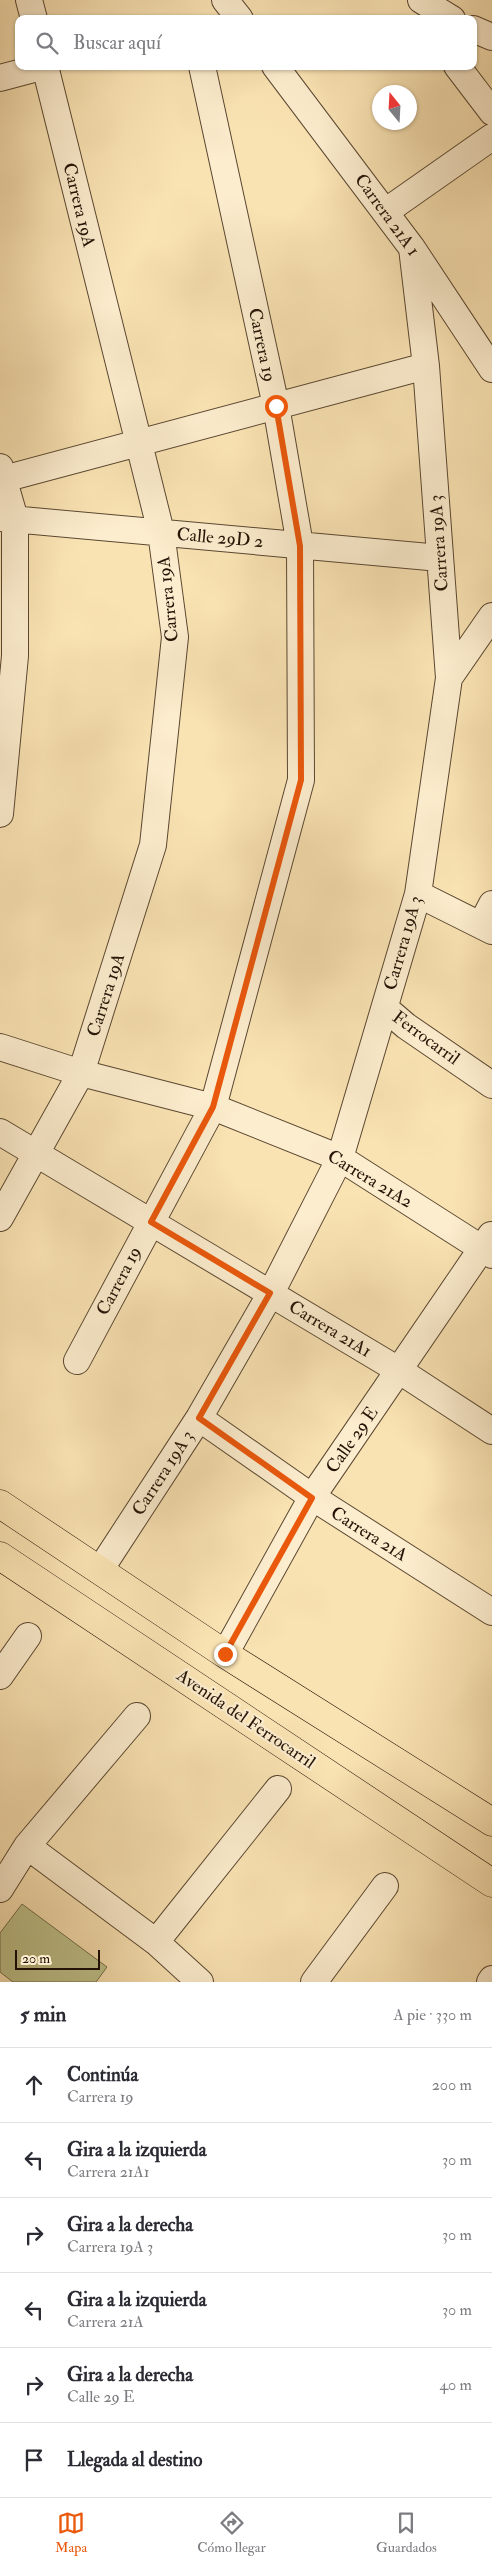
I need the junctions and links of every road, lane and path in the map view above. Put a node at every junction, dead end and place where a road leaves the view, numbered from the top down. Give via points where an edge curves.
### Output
1 (30, 0) edge
2 (406, 0) edge
3 (421, 0) edge
4 (33, 15) edge
5 (417, 15) edge
6 (445, 15) edge
7 (477, 31) edge
8 (492, 37) edge
9 (30, 70) edge
10 (46, 70) edge
11 (203, 70) edge
12 (278, 70) edge
13 (460, 70) edge
14 (0, 78) edge
15 (492, 112) edge
16 (492, 136) edge
17 (385, 212) junction
18 (412, 248) junction
19 (426, 366) junction
20 (492, 369) edge
21 (276, 406) junction
22 (137, 443) junction
23 (1, 475) edge
24 (8, 518) edge
25 (161, 532) junction
26 (300, 546) junction
27 (440, 558) junction
28 (492, 616) edge
29 (449, 678) junction
30 (0, 814) edge
31 (418, 894) junction
32 (488, 920) edge
33 (385, 1008) junction
34 (0, 1047) edge
35 (81, 1073) junction
36 (492, 1085) edge
37 (213, 1107) junction
38 (0, 1132) edge
39 (37, 1153) junction
40 (340, 1158) junction
41 (0, 1218) edge
42 (151, 1222) junction
43 (489, 1246) edge
44 (270, 1293) junction
45 (77, 1361) dead end
46 (400, 1371) junction
47 (199, 1418) junction
48 (492, 1431) edge
49 (312, 1498) junction
50 (0, 1504) edge
51 (0, 1556) edge
52 (100, 1570) junction
53 (492, 1612) edge
54 (28, 1636) dead end
55 (225, 1654) junction
56 (0, 1676) edge
57 (137, 1716) dead end
58 (278, 1789) dead end
59 (492, 1822) edge
60 (27, 1846) junction
61 (492, 1883) edge
62 (385, 1886) dead end
63 (0, 1889) edge
64 (156, 1942) junction
65 (200, 1982) edge
66 (314, 1982) edge

1 - 4 street
2 - 5 street
3 - 6 street
7 - 8 street
9 - 14 street
10 - 22 street, Carrera 19A
11 - 21 street, Carrera 19
12 - 17 street, Carrera 21A 1
13 - 15 street
16 - 17 street
17 - 18 street, Carrera 21A 1
18 - 19 street, Carrera 19A 3
18 - 20 street, Carrera 21A 1
19 - 21 street
19 - 27 street, Carrera 19A 3
21 - 22 street
21 - 26 street, Carrera 19
22 - 23 street
22 - 25 street, Carrera 19A
23 - 24 street
24 - 25 street, Calle 29D 2
24 - 30 street via 15,656
25 - 26 street, Calle 29D 2
25 - 35 street, Carrera 19A via 175,637 153,845
26 - 27 street, Calle 29D 2
26 - 37 street, Carrera 19 via 301,780
27 - 29 street, Carrera 19A 3
28 - 29 street
29 - 31 street, Carrera 19A 3
31 - 32 street
31 - 33 street, Carrera 19A 3
33 - 36 street, Ferrocarril
33 - 40 street, Carrera 19A 3
34 - 35 street, Carrera 21A2
35 - 37 street, Carrera 21A2
35 - 39 street, Carrera 19A
37 - 40 street, Carrera 21A2
37 - 42 street, Carrera 19
38 - 39 street
39 - 41 street
39 - 42 street, Carrera 21A1
40 - 43 street, Carrera 21A2
40 - 44 street, Carrera 19A 3
42 - 44 street, Carrera 21A1
42 - 45 street, Carrera 19
43 - 46 street, Calle 29 E
44 - 46 street, Carrera 21A1
44 - 47 street, Carrera 19A 3
46 - 48 street, Carrera 21A1
46 - 49 street, Calle 29 E
47 - 49 street, Carrera 21A
47 - 52 street, Carrera 19A 3
49 - 53 street, Carrera 21A
49 - 55 street, Calle 29 E
50 - 52 main road
51 - 61 main road, Avenida del Ferrocarril
52 - 55 main road
54 - 56 street
55 - 59 main road
57 - 60 street
58 - 64 street
60 - 63 street
60 - 64 street
62 - 66 street
64 - 65 street

